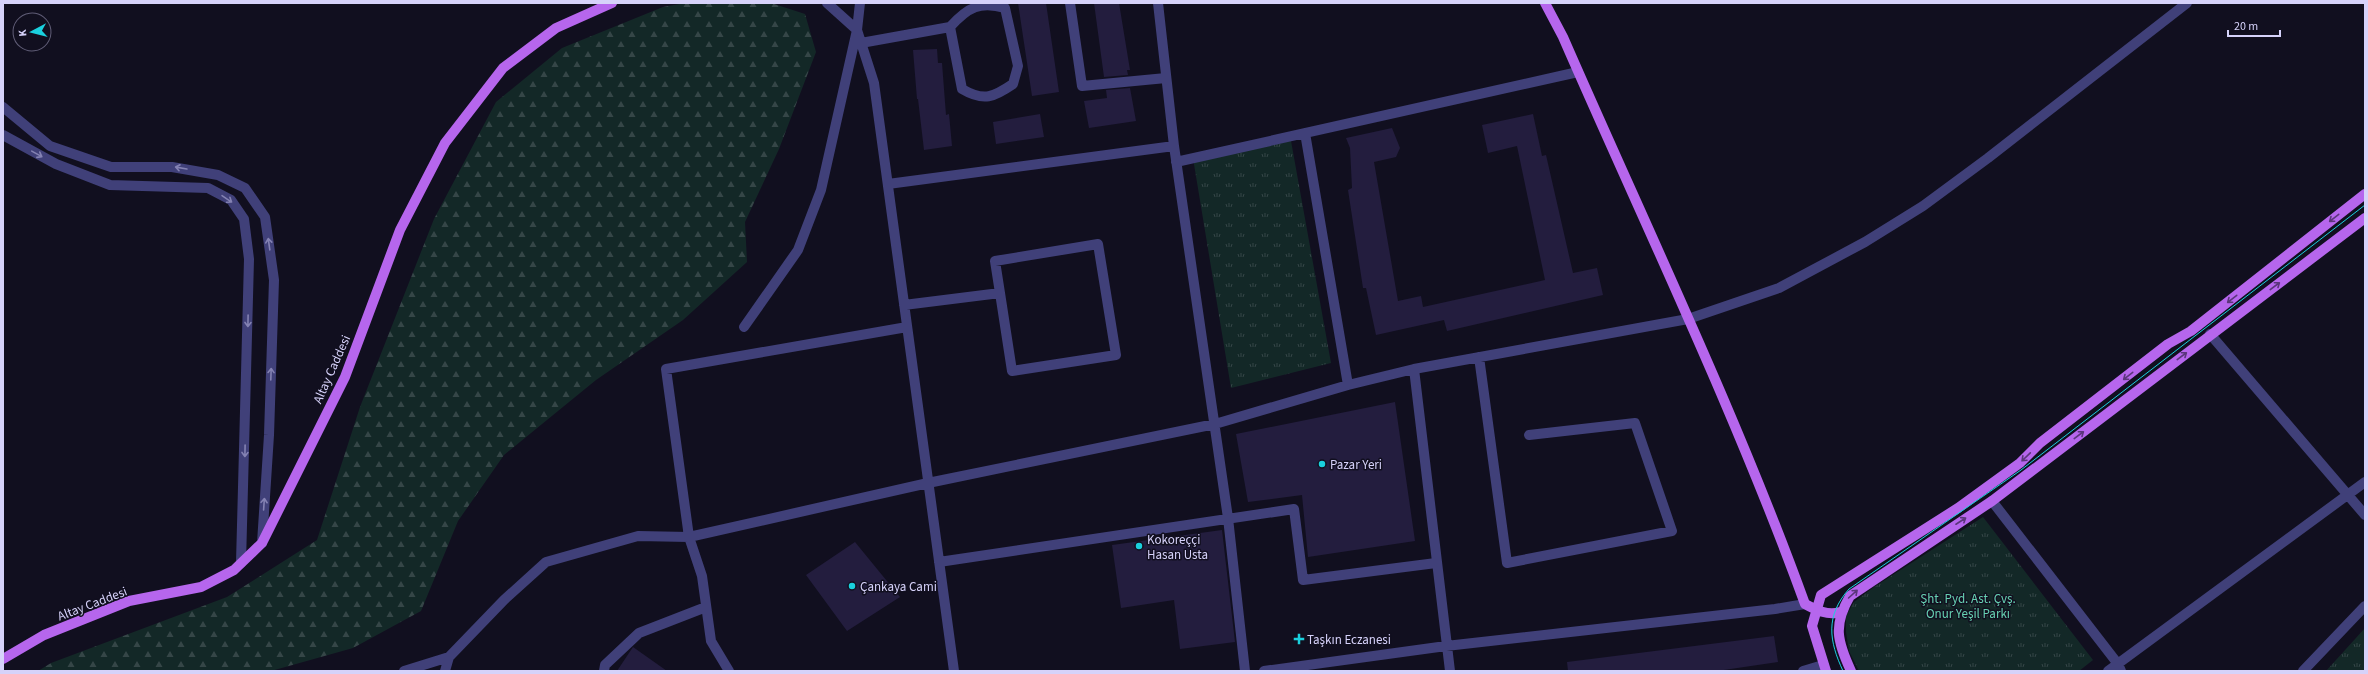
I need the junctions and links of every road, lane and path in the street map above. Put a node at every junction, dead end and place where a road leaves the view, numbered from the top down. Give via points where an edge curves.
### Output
1 (612, 3) edge
2 (827, 3) edge
3 (860, 3) edge
4 (1070, 3) edge
5 (1158, 3) edge
6 (1545, 3) edge
7 (2187, 3) edge
8 (950, 27) junction
9 (857, 30) junction
10 (861, 43) junction
11 (1578, 72) junction
12 (1166, 78) junction
13 (3, 107) edge
14 (1305, 133) junction
15 (3, 135) edge
16 (1174, 146) junction
17 (1176, 162) junction
18 (888, 184) junction
19 (2365, 194) edge
20 (2365, 218) edge
21 (1000, 293) junction
22 (904, 305) junction
23 (1688, 319) junction
24 (744, 327) dead end
25 (907, 327) junction
26 (2210, 334) junction
27 (1479, 357) junction
28 (1414, 369) junction
29 (1348, 385) junction
30 (1215, 424) junction
31 (1529, 435) dead end
32 (2365, 482) edge
33 (928, 483) junction
34 (2349, 495) junction
35 (1992, 501) junction
36 (2365, 515) edge
37 (1228, 518) junction
38 (690, 537) junction
39 (262, 543) junction
40 (939, 562) junction
41 (241, 563) junction
42 (1436, 563) junction
43 (1805, 604) junction
44 (2365, 606) edge
45 (706, 607) junction
46 (1817, 610) junction
47 (1840, 612) junction
48 (1446, 646) junction
49 (450, 657) junction
50 (3, 659) edge
51 (2120, 667) edge
52 (1824, 668) edge
53 (404, 671) edge
54 (444, 671) edge
55 (604, 671) edge
56 (729, 671) edge
57 (954, 671) edge
58 (1245, 671) edge
59 (1264, 671) edge
60 (1450, 671) edge
61 (1803, 671) edge
62 (1851, 671) edge
63 (2108, 671) edge
64 (2304, 671) edge

1 - 39 main road, Altay Caddesi via 556,28 503,68 445,143 400,230 345,377
2 - 9 street
3 - 9 street
4 - 12 street via 1082,86
5 - 12 street
6 - 11 main road
7 - 23 street via 1923,206 1865,242 1779,288
8 - 8 street via 962,89 974,96 996,96 1013,84 1018,66 1005,8 988,3 969,10
8 - 10 street
9 - 10 street
9 - 24 street via 821,190 798,250
10 - 18 street via 874,82
11 - 14 street
11 - 23 main road
12 - 16 street
39 -> 13 street via 269,435 274,280 265,217 245,188 218,175 172,167 112,167 50,146
14 - 17 street
14 - 29 street
15 -> 41 street via 56,164 110,185 208,188 231,200 244,219 249,259
16 - 17 street
16 - 18 street
17 - 30 street
18 - 22 street
19 -> 46 main road via 2192,331 2168,344 2040,443 2020,463 1958,508 1821,595
26 -> 20 main road
21 - 21 street via 1012,371 1116,355 1098,244 995,261
21 - 22 street
22 - 25 street
23 - 27 street
23 - 43 main road via 1786,550
25 - 33 street
25 - 38 street via 666,369
26 - 34 street
35 -> 26 main road
27 - 28 street
27 - 31 street via 1507,563 1672,531 1635,423
28 - 29 street
28 - 42 street
29 - 30 street
30 - 33 street
30 - 37 street
32 - 34 street
33 - 38 street
33 - 40 street
34 - 36 street
34 - 51 street
47 -> 35 main road via 1850,596 1878,575
35 - 51 street
37 - 40 street
37 - 42 street via 1294,509 1303,580
37 - 58 street
38 - 45 street via 702,576
38 - 49 street via 638,536 546,562 504,600
39 - 41 main road, Altay Caddesi
40 - 57 street
41 - 50 main road, Altay Caddesi via 234,570 201,587 122,604 44,635
42 - 48 street
43 - 46 main road
43 - 48 street
44 - 64 street
45 - 55 street via 639,633 605,665
45 - 56 street via 711,641
46 - 47 main road via 1833,614
46 - 52 main road via 1812,626
47 - 62 main road via 1838,627 1844,655
48 - 59 street
48 - 60 street
49 - 53 street
49 - 54 street
51 - 63 street
52 - 61 street

